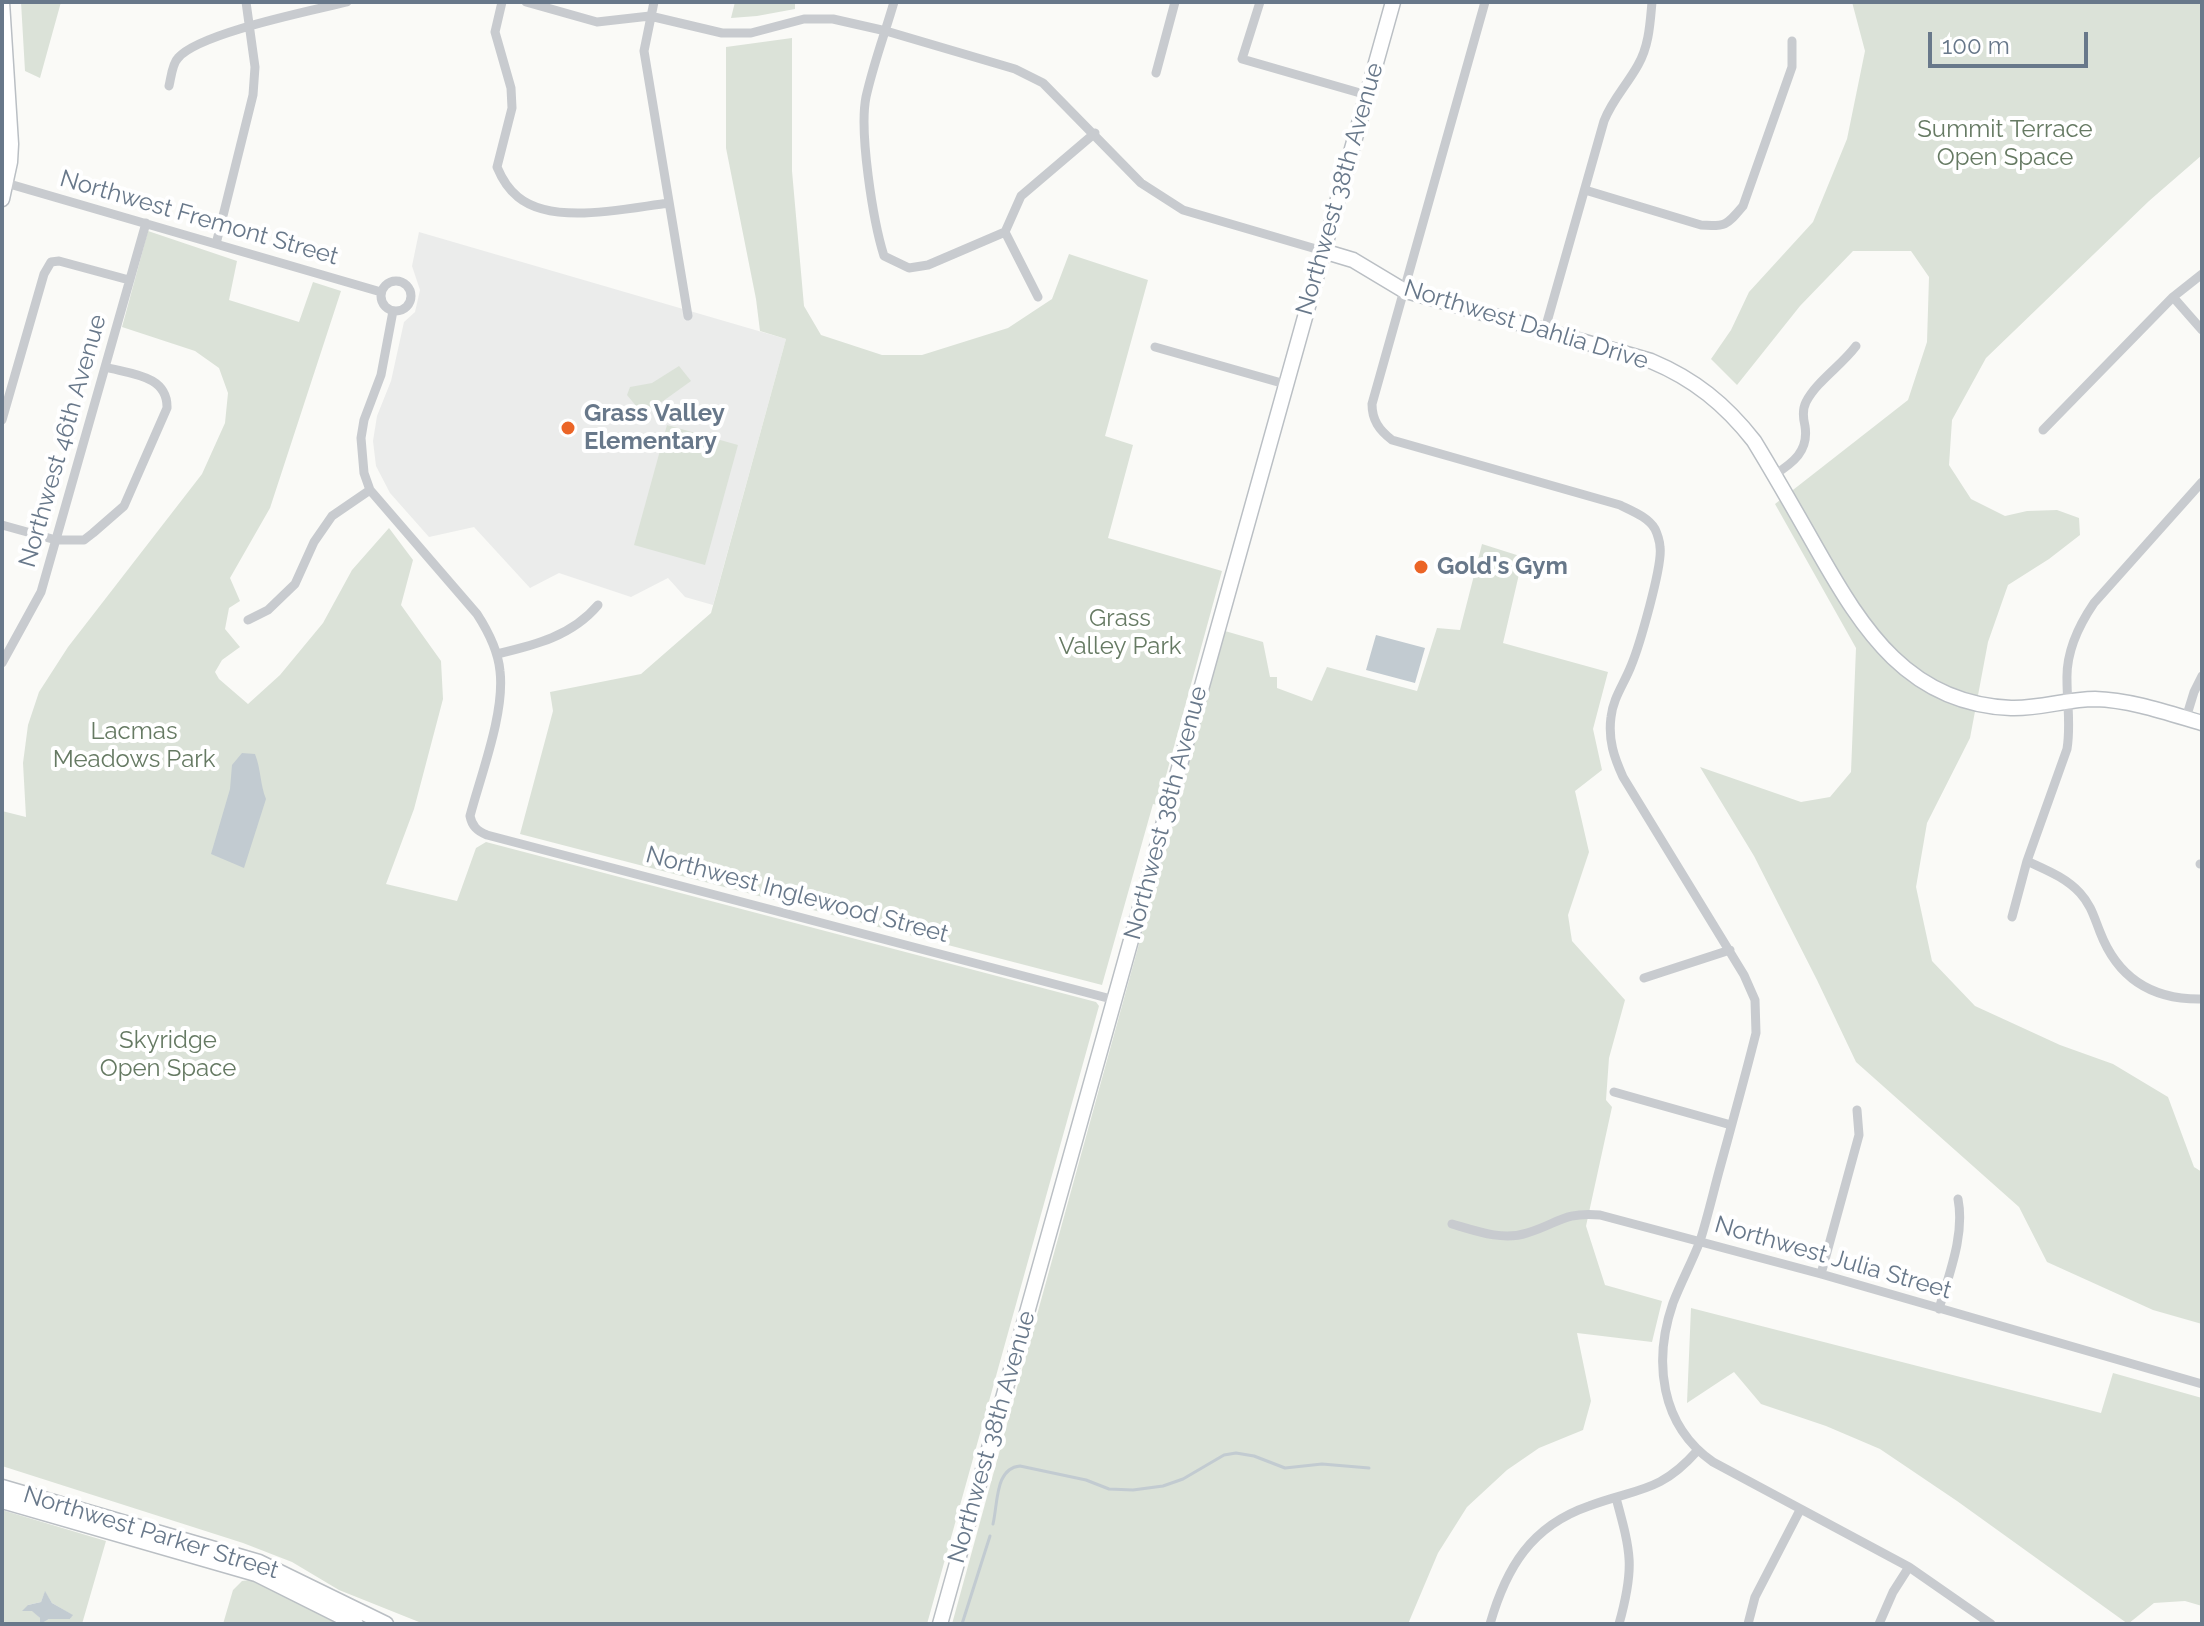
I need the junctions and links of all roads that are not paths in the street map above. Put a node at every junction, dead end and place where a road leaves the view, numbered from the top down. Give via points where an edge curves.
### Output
1 (2, 2) edge
2 (246, 2) edge
3 (347, 2) edge
4 (502, 2) edge
5 (526, 2) edge
6 (654, 2) edge
7 (894, 2) edge
8 (1175, 2) edge
9 (1260, 2) edge
10 (1393, 2) edge
11 (1485, 2) edge
12 (1652, 2) edge
13 (650, 16) junction
14 (250, 26) junction
15 (886, 31) junction
16 (1792, 41) dead end
17 (1156, 73) dead end
18 (169, 86) dead end
19 (1367, 95) junction
20 (1095, 133) junction
21 (6, 183) junction
22 (1585, 190) junction
23 (2, 199) edge
24 (669, 203) junction
25 (146, 223) junction
26 (1005, 232) junction
27 (216, 244) junction
28 (1323, 251) junction
29 (2202, 274) edge
30 (129, 280) junction
31 (1403, 290) junction
32 (381, 292) junction
33 (1038, 297) dead end
34 (2173, 297) junction
35 (393, 311) junction
36 (688, 316) dead end
37 (1545, 329) junction
38 (2202, 330) edge
39 (1856, 346) dead end
40 (1155, 347) dead end
41 (105, 367) junction
42 (1285, 384) junction
43 (2, 420) edge
44 (2043, 430) dead end
45 (1774, 475) junction
46 (2202, 482) edge
47 (370, 490) junction
48 (2, 525) edge
49 (56, 540) junction
50 (598, 605) dead end
51 (248, 620) dead end
52 (497, 654) junction
53 (2, 663) edge
54 (2202, 676) edge
55 (2069, 701) junction
56 (2186, 718) junction
57 (2202, 723) edge
58 (2027, 861) junction
59 (2012, 917) dead end
60 (1730, 950) junction
61 (1644, 978) dead end
62 (2202, 999) edge
63 (1115, 1000) junction
64 (1614, 1092) dead end
65 (1857, 1110) dead end
66 (1731, 1125) junction
67 (1958, 1199) dead end
68 (1452, 1224) dead end
69 (1700, 1241) junction
70 (1821, 1274) junction
71 (1939, 1309) junction
72 (2202, 1384) edge
73 (1697, 1451) junction
74 (2, 1487) edge
75 (1616, 1498) junction
76 (2, 1501) edge
77 (1800, 1510) junction
78 (1909, 1567) junction
79 (356, 1624) edge
80 (386, 1624) edge
81 (940, 1624) edge
82 (1490, 1624) edge
83 (1619, 1624) edge
84 (1748, 1624) edge
85 (1879, 1624) edge
86 (1991, 1624) edge

1 - 21 street via 11,144
2 - 14 street
3 - 14 street
4 - 24 street via 495,32 512,108 497,167 505,184 519,199 557,212
5 - 13 street, Northwest Dahlia Drive via 597,22
6 - 13 street
7 - 15 street
8 - 17 street
9 - 19 street via 1242,59
10 - 19 street, Northwest 38th Avenue
11 - 31 street
12 - 22 street via 1649,38 1639,65 1610,105
13 - 15 street, Northwest Dahlia Drive via 722,33 751,33 804,19 833,19
13 - 24 street via 644,51
14 - 18 street via 191,46 175,60
14 - 27 street via 253,95
15 - 20 street, Northwest Dahlia Drive via 1031,75
15 - 26 street via 863,121 884,256 909,268 928,265
16 - 22 street via 1792,67 1753,178 1743,206 1728,223 1701,225
19 - 28 street, Northwest 38th Avenue
20 - 26 street via 1021,196
20 - 28 street, Northwest Dahlia Drive via 1141,183 1183,210
21 - 23 street
21 - 25 street, Northwest Fremont Street
22 - 37 street
24 - 36 street
25 - 27 street, Northwest Fremont Street
25 - 30 street, Northwest 46th Avenue
26 - 33 street
27 - 32 street, Northwest Fremont Street
28 - 31 street, Northwest Dahlia Drive via 1353,260
28 - 42 street, Northwest 38th Avenue
29 - 34 street
30 - 41 street, Northwest 46th Avenue
30 - 43 street via 51,262
31 - 37 street, Northwest Dahlia Drive
31 - 60 street via 1372,404 1376,423 1392,440 1620,505 1654,527 1661,547 1658,571 1632,665 1617,693 1610,736 1623,777
32 - 35 street via 384,306
32 - 35 street via 393,281 406,284 409,304
34 - 38 street
34 - 44 street
35 - 47 street via 381,375 361,438
37 - 45 street, Northwest Dahlia Drive via 1651,361 1701,387 1736,418
39 - 45 street via 1812,393 1804,406 1803,449 1796,461
40 - 42 street
41 - 49 street, Northwest 46th Avenue
41 - 49 street via 158,384 167,408 124,506 84,540
42 - 63 street, Northwest 38th Avenue
45 - 55 street, Northwest Dahlia Drive via 1859,621 1911,674 1977,703 2010,708
46 - 55 street via 2081,621 2066,676
47 - 51 street via 332,516 295,584 268,610
47 - 52 street via 477,614
48 - 49 street
49 - 53 street, Northwest 46th Avenue via 36,604
50 - 52 street via 584,622 540,644
52 - 63 street, Northwest Inglewood Street via 499,709 470,816 471,824 487,835
54 - 56 street
55 - 56 street, Northwest Dahlia Drive via 2135,704
55 - 58 street via 2067,749
56 - 57 street, Northwest Dahlia Drive
58 - 59 street
58 - 62 street via 2062,877 2080,893 2113,957 2132,979 2156,994
60 - 61 street
60 - 66 street via 1755,1000 1756,1033
63 - 81 street, Northwest 38th Avenue
64 - 66 street
65 - 70 street via 1859,1135
66 - 69 street
67 - 71 street via 1959,1234
68 - 69 street, Northwest Julia Street via 1513,1236 1577,1213
69 - 70 street, Northwest Julia Street
69 - 73 street via 1673,1304 1662,1355 1665,1397
70 - 71 street, Northwest Julia Street
71 - 72 street, Northwest Julia Street
73 - 75 street via 1659,1484
73 - 77 street
74 - 80 street, Northwest Parker Street via 259,1562
75 - 82 street via 1558,1519 1532,1541 1511,1567
75 - 83 street via 1631,1576
76 - 79 street, Northwest Parker Street via 256,1574
77 - 78 street
77 - 84 street via 1755,1597
78 - 85 street
78 - 86 street

